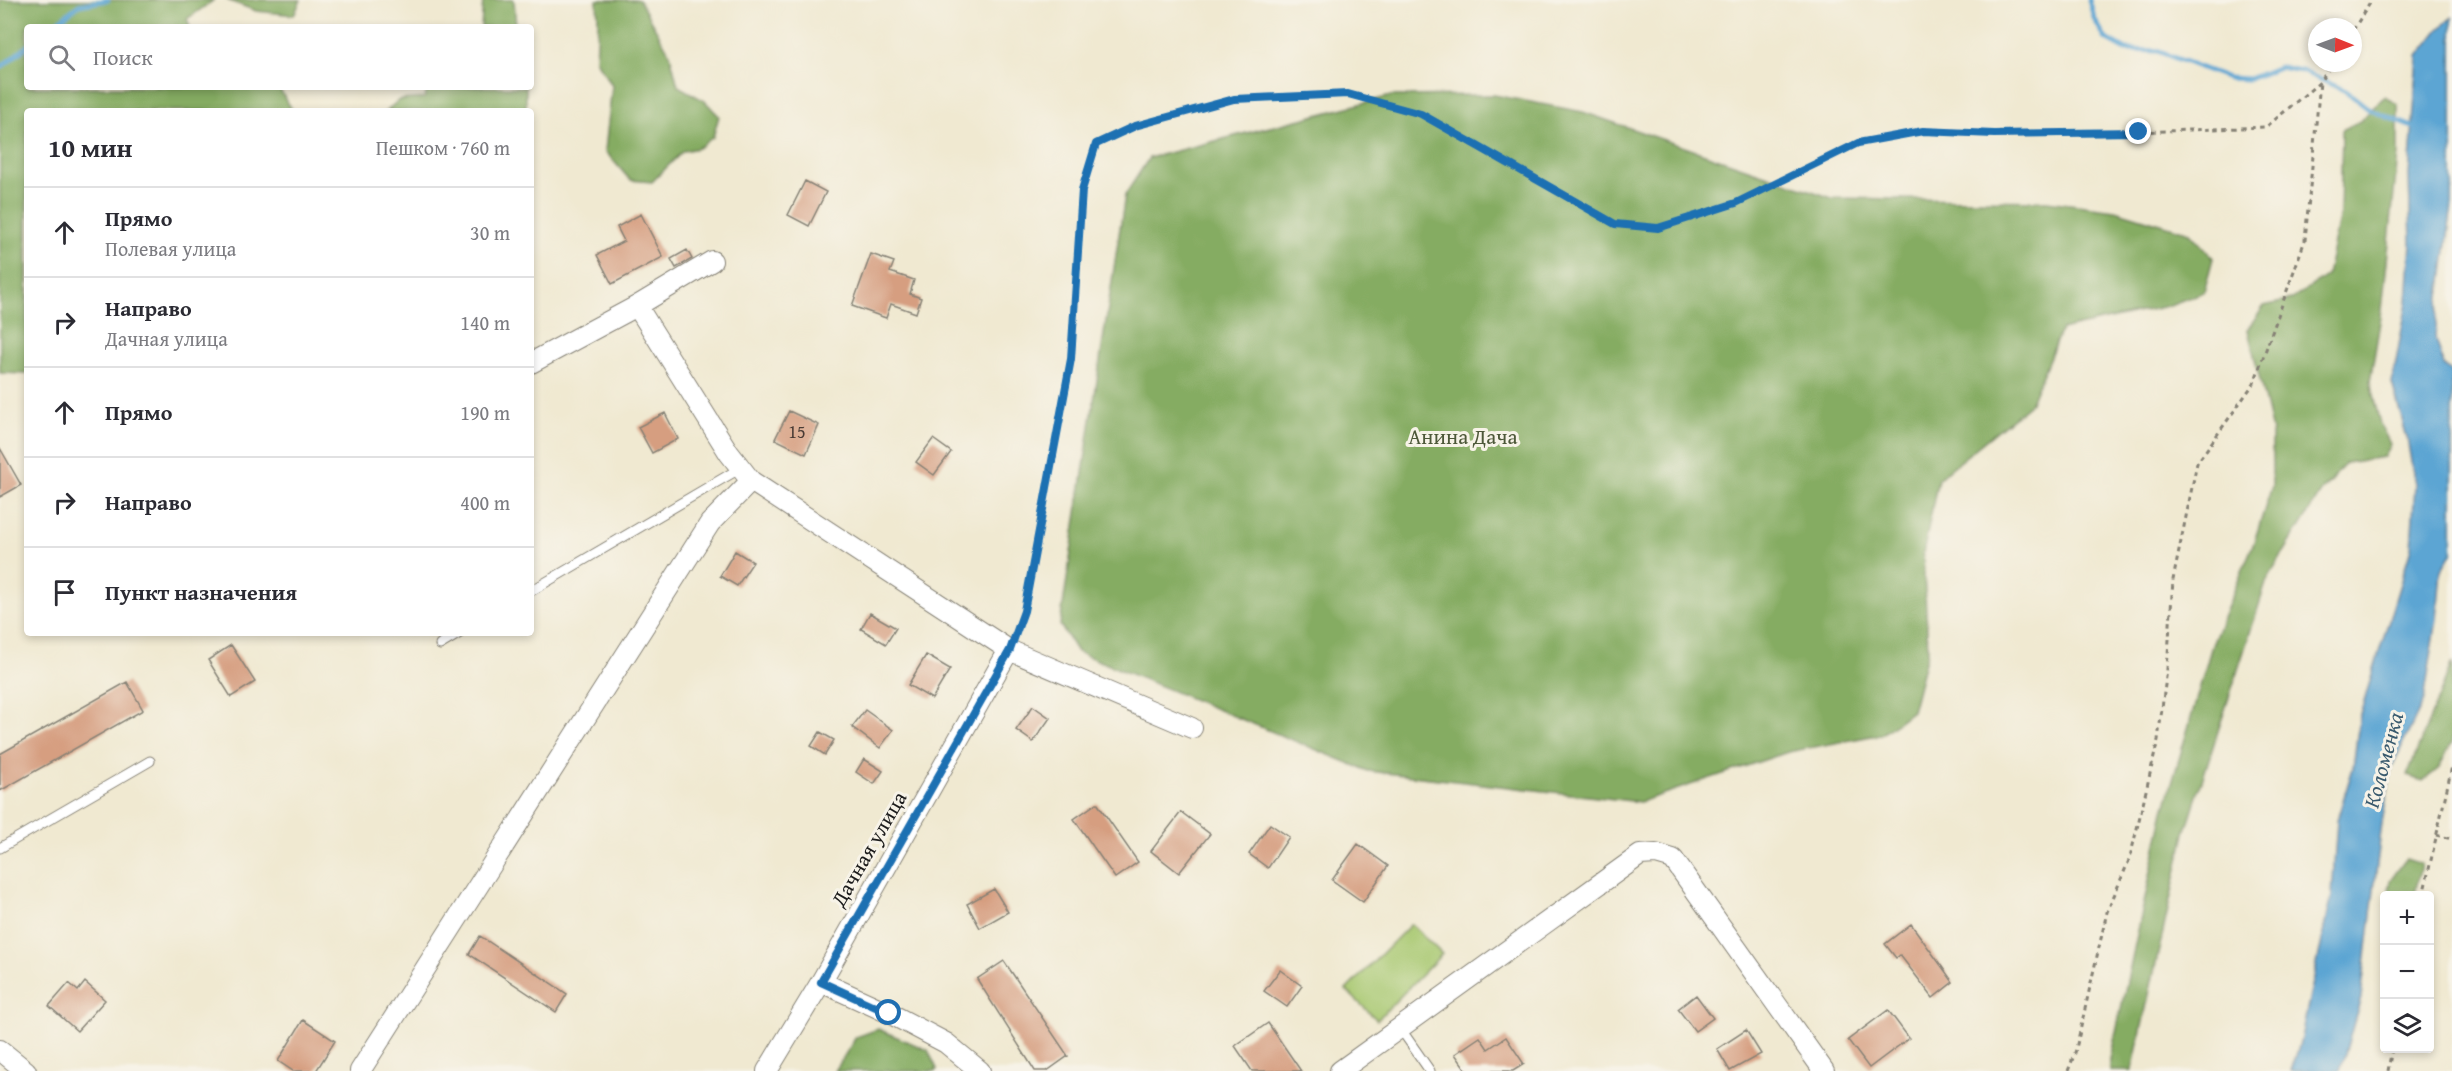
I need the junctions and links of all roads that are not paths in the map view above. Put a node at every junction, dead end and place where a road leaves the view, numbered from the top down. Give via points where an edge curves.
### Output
1 (712, 261) dead end
2 (637, 306) junction
3 (534, 361) edge
4 (745, 475) junction
5 (534, 589) edge
6 (455, 636) edge
7 (440, 645) dead end
8 (1010, 650) junction
9 (1192, 728) dead end
10 (150, 760) dead end
11 (0, 848) edge
12 (821, 982) junction
13 (1400, 1028) junction
14 (0, 1050) edge
15 (26, 1071) edge
16 (360, 1071) edge
17 (767, 1071) edge
18 (980, 1071) edge
19 (1340, 1071) edge
20 (1430, 1071) edge
21 (1824, 1071) edge

1 - 2 street
2 - 3 street
2 - 4 street
4 - 5 lane
4 - 8 street
4 - 16 street via 710,523
6 - 7 lane
8 - 9 street
8 - 12 street, Дачная улица
10 - 11 lane
12 - 17 street, Дачная улица
12 - 18 street via 946,1043
13 - 19 street
13 - 20 lane
13 - 21 street via 1640,855 1656,854 1673,859
14 - 15 street

